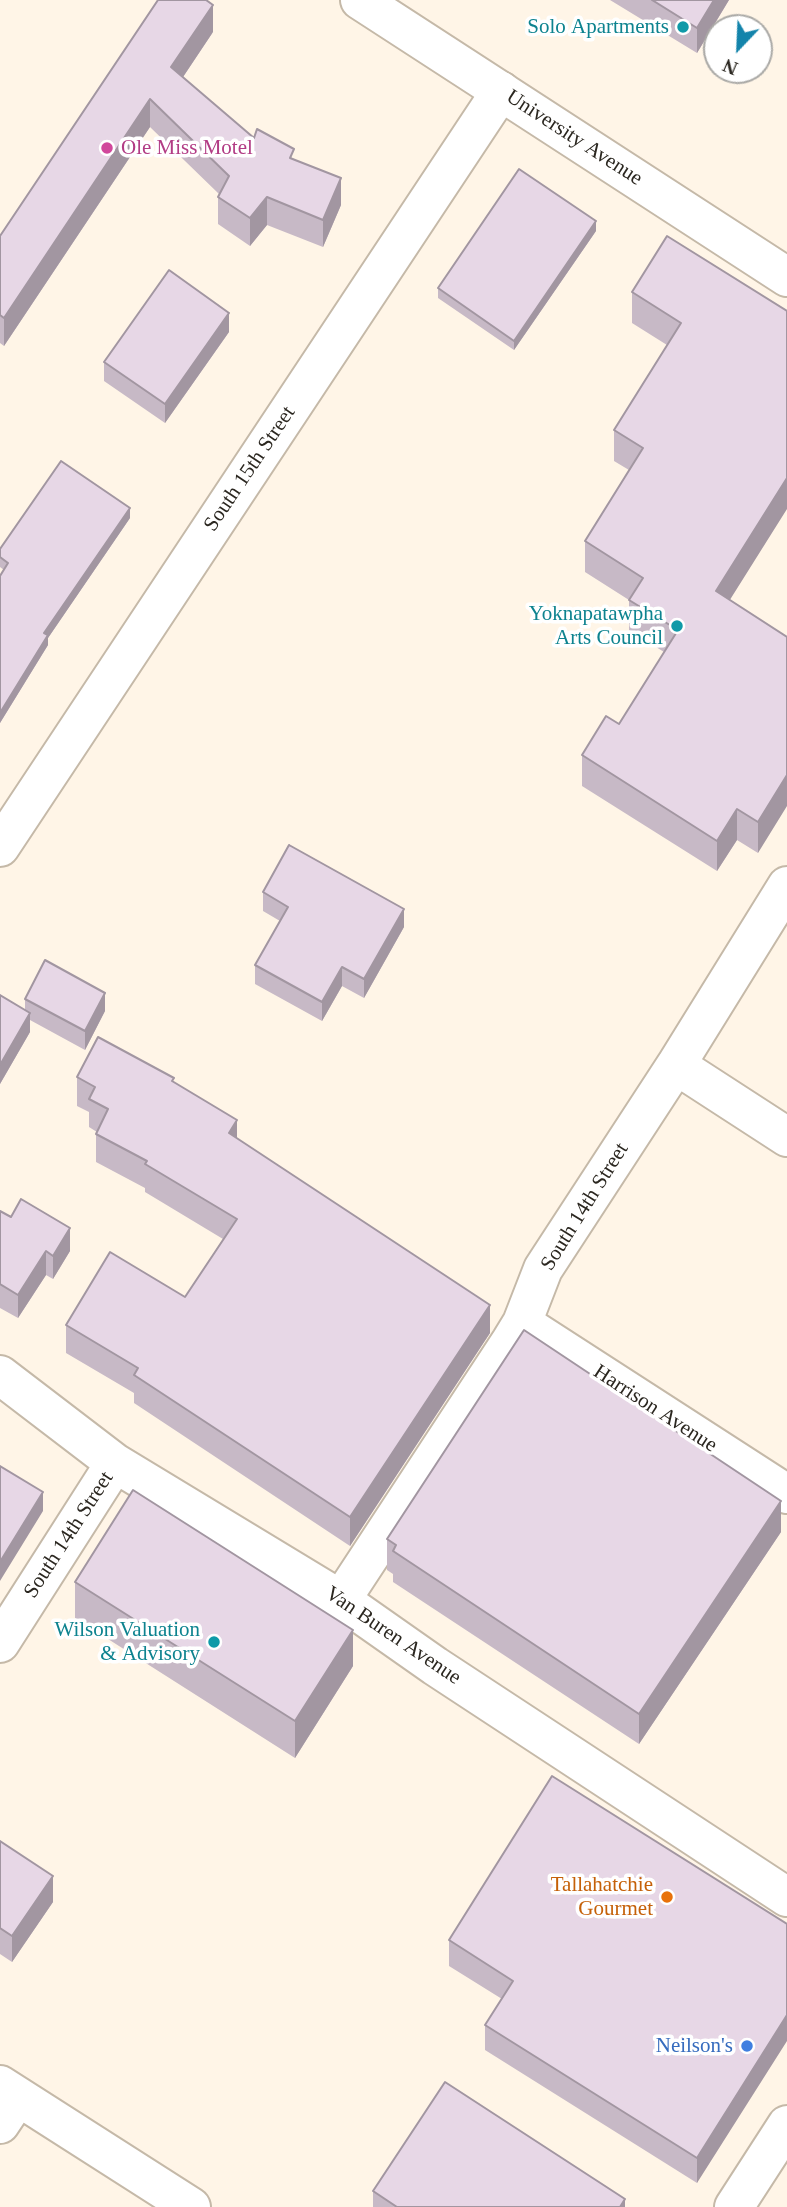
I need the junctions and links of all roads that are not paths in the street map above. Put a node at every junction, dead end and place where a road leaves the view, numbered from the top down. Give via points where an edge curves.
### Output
1 (360, 0) edge
2 (501, 91) junction
3 (787, 277) edge
4 (0, 847) edge
5 (787, 886) edge
6 (676, 1065) junction
7 (787, 1137) edge
8 (522, 1323) junction
9 (0, 1375) edge
10 (115, 1463) junction
11 (787, 1494) edge
12 (341, 1600) junction
13 (0, 1643) edge
14 (787, 1897) edge
15 (6, 2102) edge
16 (787, 2125) edge
17 (191, 2207) edge
18 (734, 2207) edge

1 - 2 street, University Avenue
2 - 3 street, University Avenue
2 - 4 street, South 15th Street
5 - 6 street, South 14th Street
6 - 7 street
6 - 8 street, South 14th Street via 543,1269
8 - 11 street, Harrison Avenue
8 - 12 street, South 14th Street
9 - 10 street, Van Buren Avenue
10 - 12 street, Van Buren Avenue
10 - 13 street, South 14th Street
12 - 14 street, Van Buren Avenue
15 - 17 street
16 - 18 street

